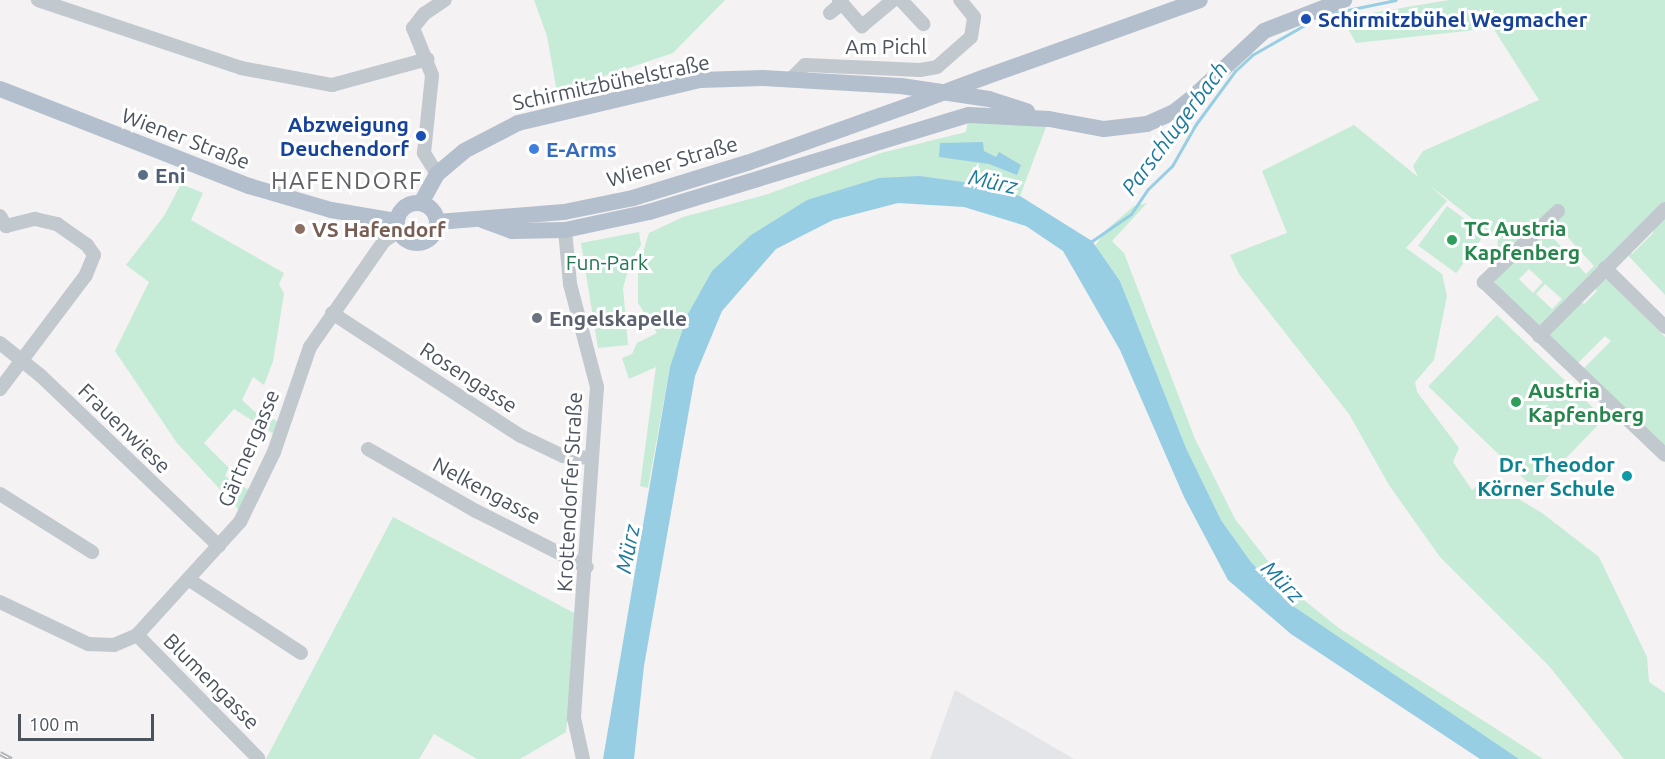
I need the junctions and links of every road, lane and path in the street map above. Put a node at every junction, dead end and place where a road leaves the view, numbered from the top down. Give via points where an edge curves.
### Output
1 (38, 0) edge
2 (445, 0) edge
3 (893, 0) edge
4 (902, 0) edge
5 (960, 0) edge
6 (1200, 0) edge
7 (1344, 0) edge
8 (841, 2) edge
9 (830, 13) dead end
10 (923, 24) dead end
11 (428, 59) junction
12 (790, 80) junction
13 (0, 89) edge
14 (964, 96) junction
15 (969, 115) junction
16 (1049, 119) junction
17 (438, 173) junction
18 (422, 203) junction
19 (1665, 209) edge
20 (1558, 211) dead end
21 (0, 216) edge
22 (482, 220) junction
23 (437, 222) junction
24 (398, 226) junction
25 (565, 230) junction
26 (1605, 268) junction
27 (332, 313) junction
28 (1665, 327) edge
29 (1539, 336) junction
30 (0, 343) edge
31 (22, 361) junction
32 (0, 389) edge
33 (368, 449) dead end
34 (1665, 455) edge
35 (591, 458) junction
36 (0, 494) edge
37 (219, 546) junction
38 (92, 552) dead end
39 (587, 567) junction
40 (188, 579) junction
41 (0, 602) edge
42 (137, 635) junction
43 (302, 653) dead end
44 (258, 758) edge
45 (583, 759) edge

1 - 11 street via 241,68 332,85
2 - 11 street via 424,14 413,28
3 - 8 street, Am Pichl via 862,26
4 - 10 street, Am Pichl
5 - 12 street, Am Pichl via 974,17 971,37 938,67 920,70 805,65
6 - 22 main road, Wiener Straße, bridge via 747,163 633,198 564,212
7 - 16 main road via 1264,31 1192,98 1159,121 1104,129
8 - 9 street, Am Pichl
11 - 17 street via 431,105 424,153
12 - 14 main road, Schirmitzbühelstraße via 901,86
12 - 17 main road, Schirmitzbühelstraße via 700,80 518,123 464,151
13 - 24 main road, Wiener Straße via 249,186
14 - 15 main road
14 - 16 main road, Schirmitzbühelstraße via 989,99
15 - 16 main road
15 - 25 main road via 765,180
17 - 18 main road
18 - 23 main road via 432,209
18 - 24 main road via 406,206
19 - 26 street
20 - 29 street via 1484,282
21 - 31 street via 6,226 34,219 57,224 87,245 94,255 86,275
22 - 23 main road, Wiener Straße
22 - 25 main road via 512,231
23 - 24 main road via 434,235 423,243 409,241
24 - 27 street, Gärtnergasse
25 - 35 street, Krottendorfer Straße via 570,284 597,387
26 - 28 street
26 - 29 street
27 - 35 street, Rosengasse via 521,436 563,456
27 - 37 street, Gärtnergasse via 308,351 262,477 240,522
29 - 34 street
30 - 31 street, Frauenwiese
31 - 32 street
31 - 37 street, Frauenwiese
33 - 39 street, Nelkengasse via 476,511
35 - 39 street, Krottendorfer Straße
36 - 38 street
37 - 40 street, Gärtnergasse
39 - 45 street, Krottendorfer Straße via 574,718
40 - 42 street, Gärtnergasse
40 - 43 street
41 - 42 street, Gärtnergasse via 88,644 114,645
42 - 44 street, Blumengasse

